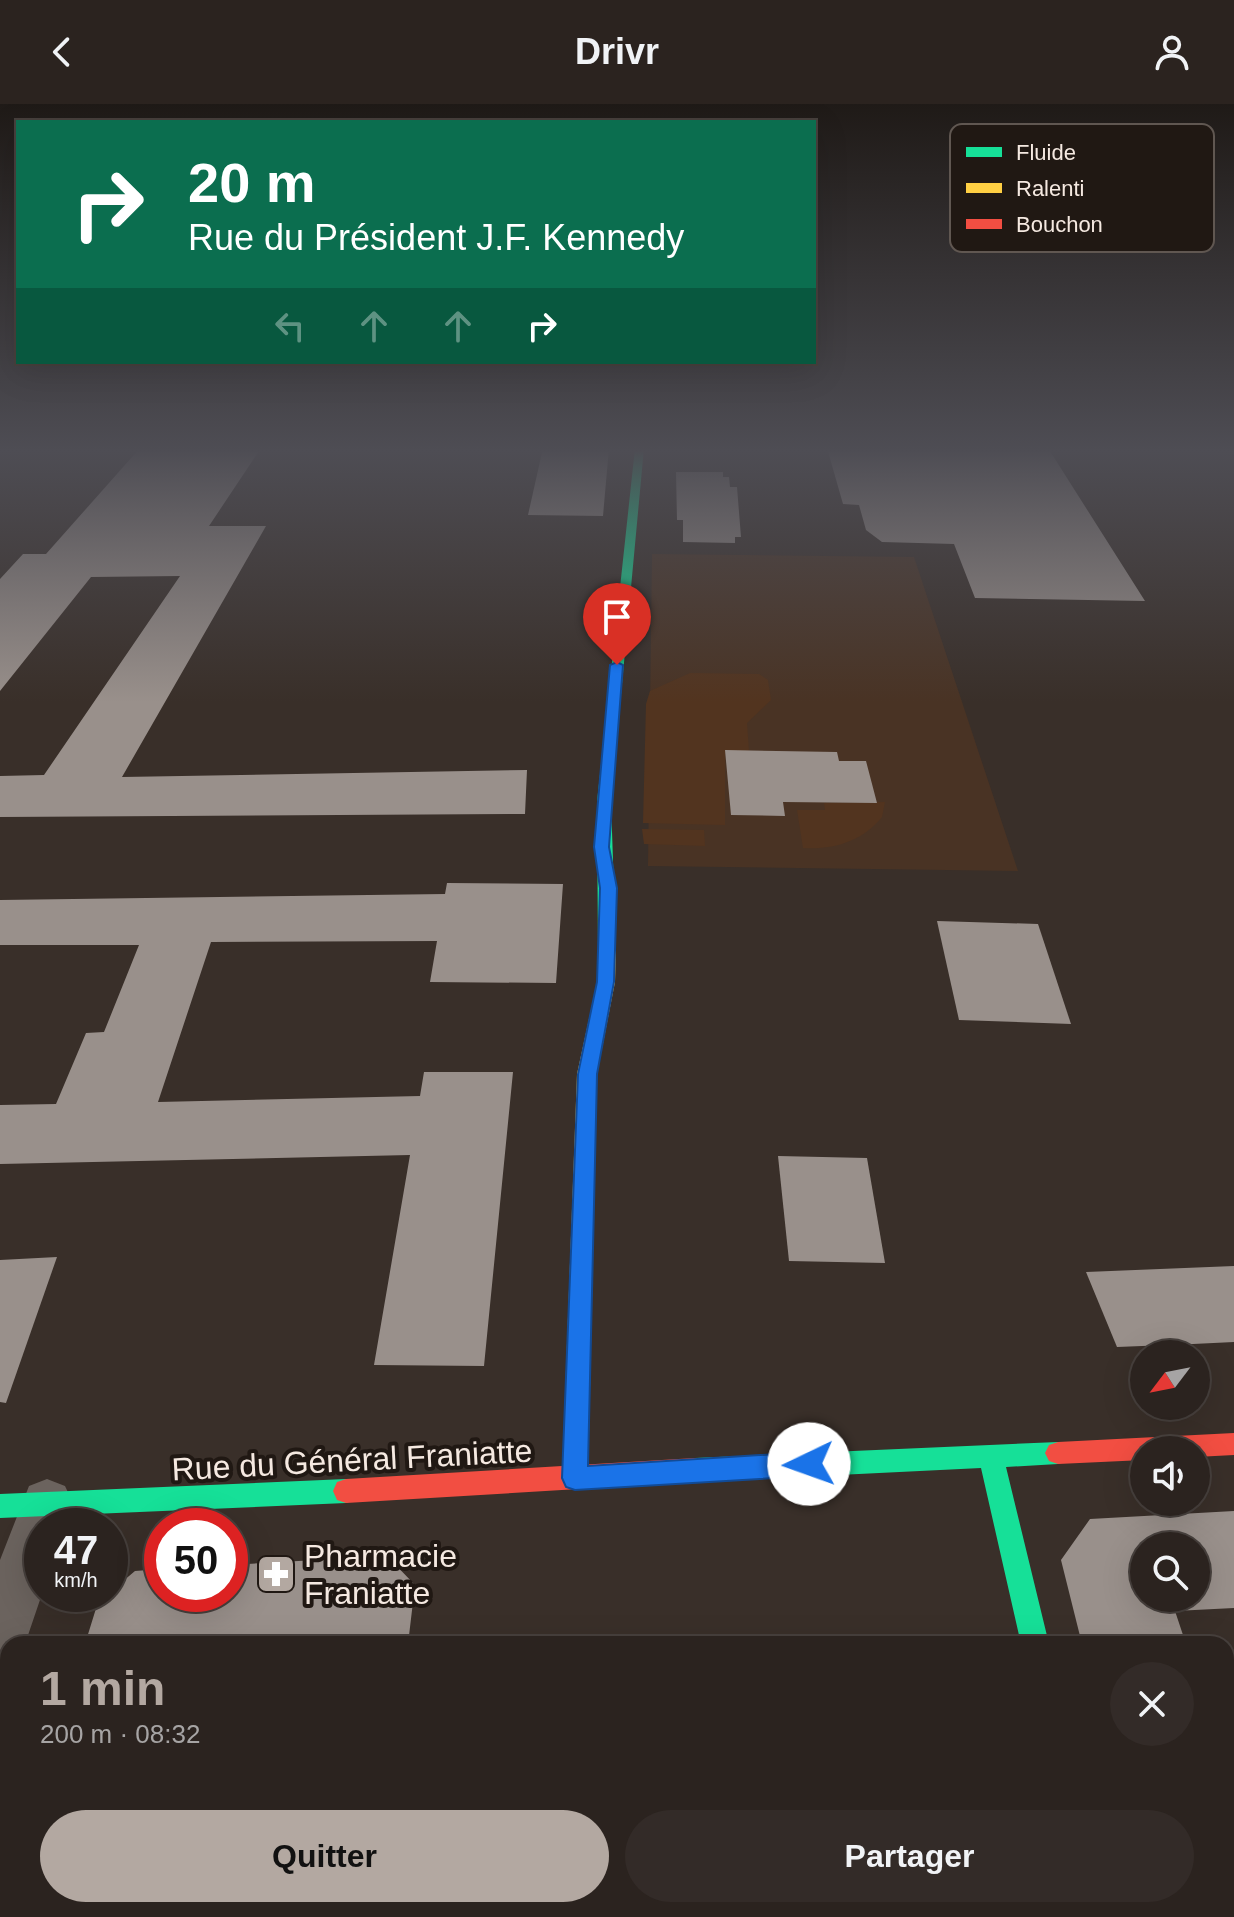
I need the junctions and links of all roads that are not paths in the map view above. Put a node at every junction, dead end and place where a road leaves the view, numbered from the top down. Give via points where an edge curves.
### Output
1 (631, 533) edge
2 (1234, 1444) edge
3 (991, 1455) junction
4 (575, 1478) junction
5 (23, 1504) edge
6 (0, 1636) edge
7 (1033, 1636) edge

1 - 4 street via 604,802 602,847 609,888 606,982 587,1074
2 - 3 street, Rue du Général Franiatte
3 - 4 street, Rue du Général Franiatte
3 - 7 street
4 - 5 street, Rue du Général Franiatte
5 - 6 street

